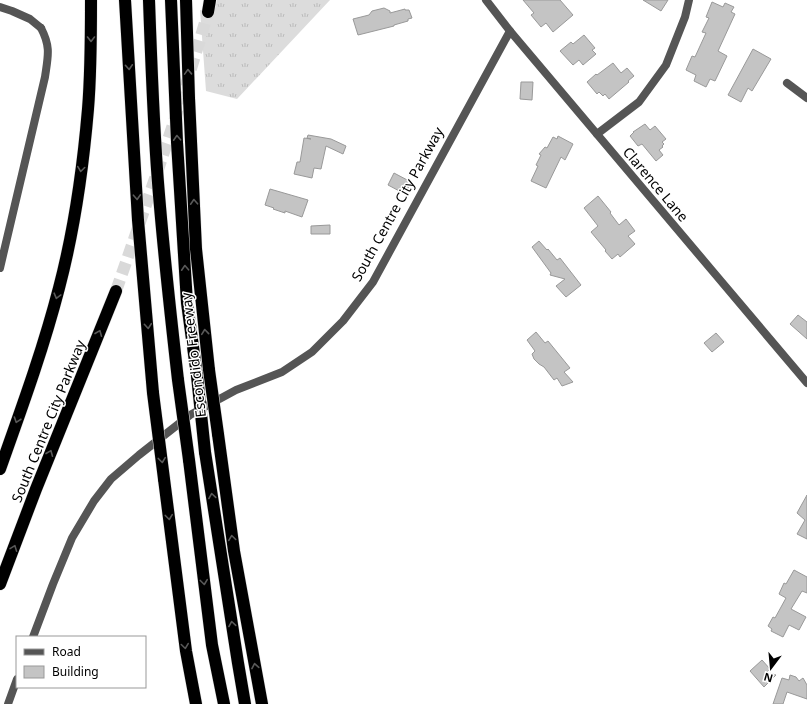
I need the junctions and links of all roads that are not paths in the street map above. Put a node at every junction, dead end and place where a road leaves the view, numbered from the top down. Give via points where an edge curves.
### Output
1 (91, 0) edge
2 (125, 0) edge
3 (149, 0) edge
4 (171, 0) edge
5 (186, 0) edge
6 (486, 0) edge
7 (689, 0) edge
8 (0, 7) edge
9 (510, 31) junction
10 (787, 82) dead end
11 (807, 98) edge
12 (597, 134) junction
13 (0, 268) edge
14 (116, 291) tunnel mouth
15 (807, 383) edge
16 (0, 470) edge
17 (0, 584) edge
18 (33, 636) edge
19 (16, 682) edge
20 (8, 704) edge
21 (196, 704) edge
22 (224, 704) edge
23 (246, 704) edge
24 (262, 704) edge

1 -> 16 highway, South Centre City Parkway via 88,109 80,179 68,246 46,334
2 -> 21 highway, bridge via 138,220 153,393 186,651
3 -> 22 highway, bridge via 151,72 166,272 212,645
23 -> 4 highway, bridge via 205,452 187,303
24 -> 5 highway, Escondido Freeway, bridge via 234,551 209,370 196,249
6 - 9 street, Clarence Lane
7 - 12 street via 666,65 639,102
8 - 13 street via 30,19 41,28 48,48 45,77
9 - 12 street, Clarence Lane
9 - 18 street, South Centre City Parkway via 373,282 343,321 312,352 282,372 236,390 190,415 111,479 94,501 72,538
10 - 11 street
12 - 15 street, Clarence Lane
17 -> 14 highway, South Centre City Parkway
19 - 20 street

